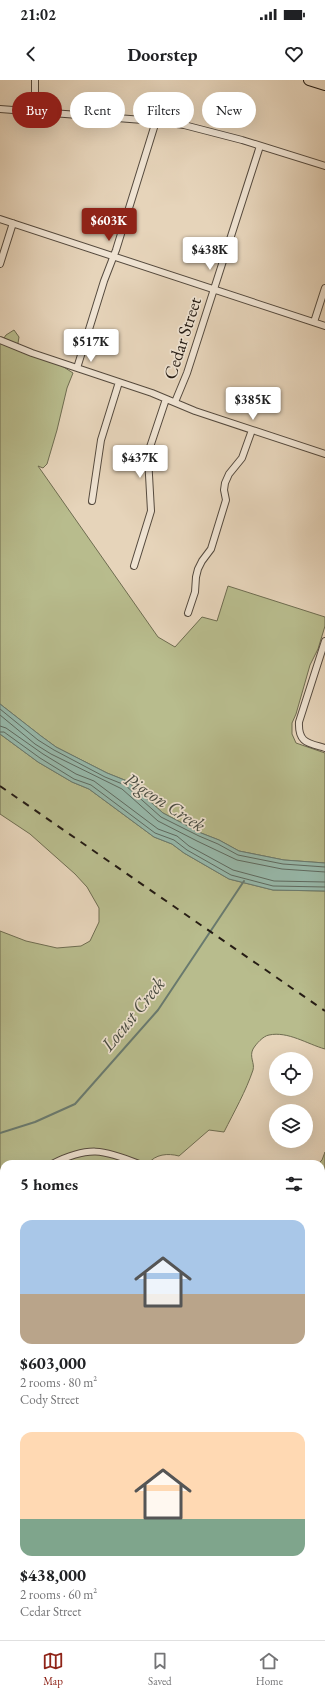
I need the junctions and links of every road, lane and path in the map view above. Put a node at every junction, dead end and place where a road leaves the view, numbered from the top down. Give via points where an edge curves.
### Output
1 (35, 80) edge
2 (309, 80) edge
3 (325, 85) edge
4 (35, 92) edge
5 (0, 109) edge
6 (12, 110) edge
7 (62, 113) edge
8 (133, 119) edge
9 (194, 127) edge
10 (154, 128) edge
11 (260, 146) junction
12 (325, 166) edge
13 (0, 219) edge
14 (13, 223) junction
15 (113, 257) junction
16 (0, 264) edge
17 (325, 288) edge
18 (213, 290) junction
19 (314, 322) junction
20 (325, 326) edge
21 (0, 340) edge
22 (77, 368) junction
23 (119, 382) junction
24 (166, 399) junction
25 (175, 402) junction
26 (252, 430) junction
27 (325, 454) edge
28 (92, 501) dead end
29 (134, 566) dead end
30 (188, 613) dead end
31 (325, 641) edge
32 (325, 748) edge
33 (61, 1160) edge
34 (129, 1160) edge

1 - 4 street
2 - 3 main road
5 - 6 street
7 - 8 street
9 - 11 street
10 - 15 street
11 - 12 street
11 - 18 street, Cedar Street
13 - 14 street
14 - 15 street
14 - 16 street
15 - 18 street
15 - 22 street
17 - 19 street
18 - 19 street
18 - 25 street, Cedar Street via 187,373
19 - 20 street
21 - 22 street
22 - 23 street
23 - 24 street
23 - 28 street via 100,446
24 - 25 street
24 - 29 street via 149,450 151,511
25 - 26 street
26 - 27 street
26 - 30 street via 242,458 225,483 226,500 211,549 198,569 195,592
31 - 32 street via 298,722 303,740
33 - 34 street via 78,1152 90,1151

